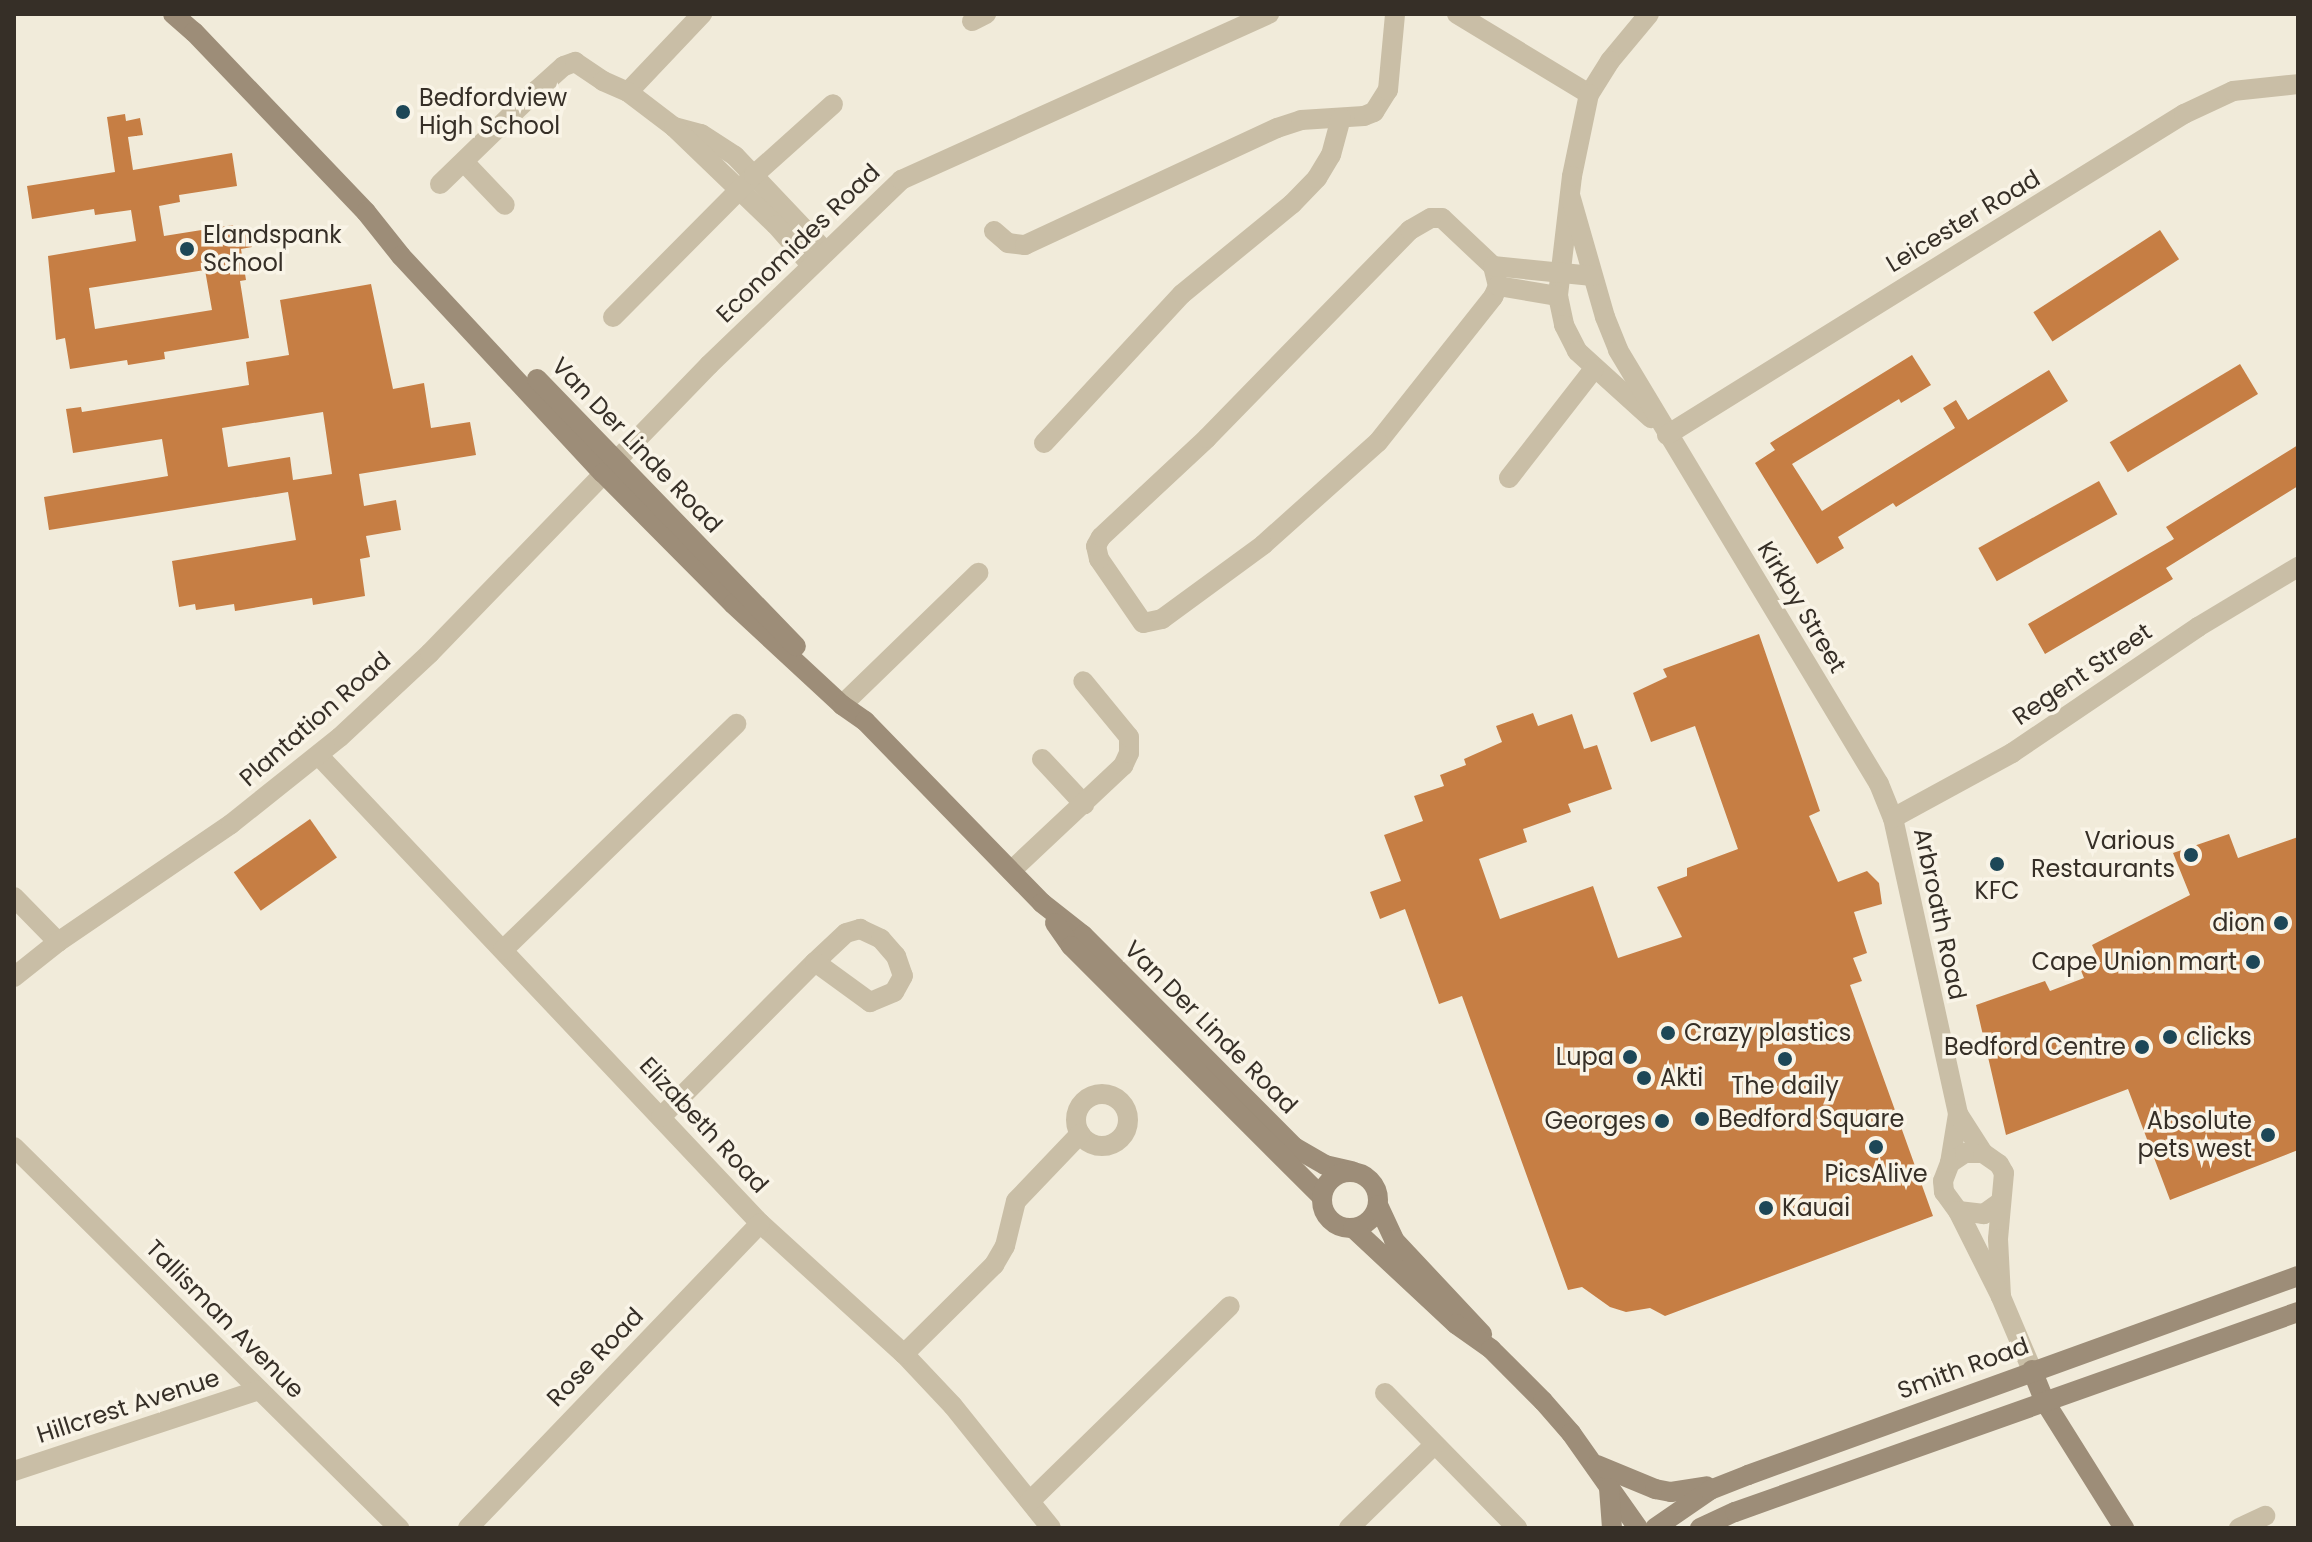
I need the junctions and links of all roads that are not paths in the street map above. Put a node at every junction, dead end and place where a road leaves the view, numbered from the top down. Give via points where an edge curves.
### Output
1 (173, 14) edge
2 (180, 14) edge
3 (702, 14) edge
4 (1269, 14) edge
5 (1395, 14) edge
6 (1457, 14) edge
7 (1649, 14) edge
8 (194, 32) junction
9 (2298, 84) edge
10 (628, 92) junction
11 (1589, 94) junction
12 (833, 104) dead end
13 (1341, 118) junction
14 (464, 162) junction
15 (747, 182) junction
16 (440, 184) dead end
17 (1570, 195) junction
18 (505, 205) dead end
19 (994, 231) dead end
20 (818, 258) junction
21 (1496, 276) junction
22 (1593, 276) junction
23 (1558, 285) junction
24 (613, 317) dead end
25 (1618, 350) junction
26 (1597, 371) junction
27 (1664, 430) junction
28 (1044, 443) dead end
29 (609, 467) junction
30 (1509, 478) dead end
31 (2298, 567) edge
32 (978, 573) dead end
33 (1083, 681) dead end
34 (846, 701) junction
35 (736, 724) dead end
36 (319, 756) junction
37 (1042, 759) dead end
38 (1084, 804) junction
39 (1893, 818) junction
40 (1011, 871) junction
41 (14, 897) edge
42 (1042, 903) junction
43 (58, 942) junction
44 (503, 950) junction
45 (815, 962) dead end
46 (14, 977) edge
47 (1958, 1114) junction
48 (661, 1117) junction
49 (1080, 1134) dead end
50 (14, 1147) edge
51 (1983, 1153) junction
52 (1950, 1163) junction
53 (1352, 1171) junction
54 (1322, 1197) junction
55 (1999, 1203) junction
56 (1378, 1205) junction
57 (1958, 1211) junction
58 (760, 1223) junction
59 (1353, 1228) junction
60 (2298, 1276) edge
61 (2001, 1297) junction
62 (1230, 1306) dead end
63 (2298, 1312) edge
64 (1491, 1349) junction
65 (904, 1354) junction
66 (2032, 1370) junction
67 (259, 1390) junction
68 (1385, 1393) dead end
69 (2045, 1402) junction
70 (1434, 1445) junction
71 (1593, 1463) junction
72 (14, 1471) edge
73 (1748, 1475) junction
74 (1609, 1484) junction
75 (1030, 1501) junction
76 (1735, 1512) junction
77 (2265, 1516) dead end
78 (399, 1528) edge
79 (468, 1528) edge
80 (1051, 1528) edge
81 (1349, 1528) edge
82 (1517, 1528) edge
83 (1612, 1528) edge
84 (1638, 1528) edge
85 (1655, 1528) edge
86 (1700, 1528) edge
87 (1716, 1528) edge
88 (2124, 1528) edge
89 (2239, 1528) edge

1 - 8 main road, Van Der Linde Road
2 - 8 main road
3 - 10 street
4 - 20 street, Economides Road via 923,167 901,180
5 - 13 street via 1383,102 1364,116
6 - 11 street
7 - 11 street, Kirkby Street
8 - 29 main road, Van Der Linde Road via 366,212 417,253
9 - 27 street, Leicester Road via 2233,91 2184,114
10 - 14 street via 575,62 564,66
10 - 15 street
11 - 17 street, Kirkby Street
12 - 15 street
13 - 19 street via 1301,120 1277,128 1025,245 1008,243
13 - 28 street via 1331,155 1317,178 1182,294
14 - 16 street
14 - 18 street
15 - 20 street
15 - 24 street
17 - 22 street, Kirkby Street
17 - 23 street, Kirkby Street
20 - 29 street, Economides Road
21 - 21 street via 1493,297 1378,442 1263,545 1175,610 1147,625 1138,618 1099,559 1096,546 1110,525 1207,438 1421,222 1442,218
21 - 23 street
22 - 23 street
22 - 25 street, Kirkby Street
23 - 26 street, Kirkby Street via 1570,339
25 - 26 street
25 - 27 street, Kirkby Street
26 - 27 street, Kirkby Street
26 - 30 street
27 - 39 street, Kirkby Street via 1879,784
29 - 34 main road, Van Der Linde Road
29 - 36 street, Plantation Road via 430,653
31 - 39 street, Regent Street via 2198,627 2012,753
32 - 34 street
33 - 38 street via 1129,737 1123,766
34 - 40 main road, Van Der Linde Road
35 - 44 street
36 - 43 street, Plantation Road
36 - 44 street, Elizabeth Road
37 - 38 street
38 - 40 street
39 - 47 street, Arbroath Road
40 - 42 main road, Van Der Linde Road
41 - 43 street
42 - 53 main road, Van Der Linde Road via 1083,935 1294,1147 1325,1165
42 - 54 main road, Van Der Linde Road via 1071,946
43 - 46 street, Plantation Road
44 - 48 street, Elizabeth Road
45 - 48 street
47 - 51 street, Arbroath Road
47 - 52 street, Arbroath Road
48 - 58 street, Elizabeth Road
49 - 65 street via 1016,1201 1005,1246 994,1265
50 - 67 street, Tallisman Avenue
51 - 52 street via 1965,1153
51 - 55 street via 2004,1173
52 - 57 street via 1944,1192
53 - 54 main road via 1329,1181
53 - 56 main road via 1370,1180
54 - 59 main road via 1330,1220
55 - 57 street via 1984,1214
55 - 61 street
56 - 59 main road via 1370,1221
56 - 64 main road via 1394,1240 1465,1313
57 - 61 street
58 - 65 street, Elizabeth Road
58 - 79 street, Rose Road
59 - 64 main road via 1456,1324
60 - 66 main road, Smith Road
61 - 66 street
62 - 75 street
63 - 69 main road
64 - 71 main road via 1543,1401
65 - 75 street, Elizabeth Road via 970,1424
66 - 69 main road
66 - 73 main road, Smith Road
67 - 72 street, Hillcrest Avenue
67 - 78 street, Tallisman Avenue
68 - 70 street
69 - 76 main road
69 - 88 main road
70 - 81 street
70 - 82 street
71 - 73 main road via 1671,1492
71 - 74 main road
73 - 85 main road, Smith Road via 1710,1490
74 - 83 main road
74 - 84 main road
75 - 80 street, Elizabeth Road
76 - 86 main road
76 - 87 main road
77 - 89 street

